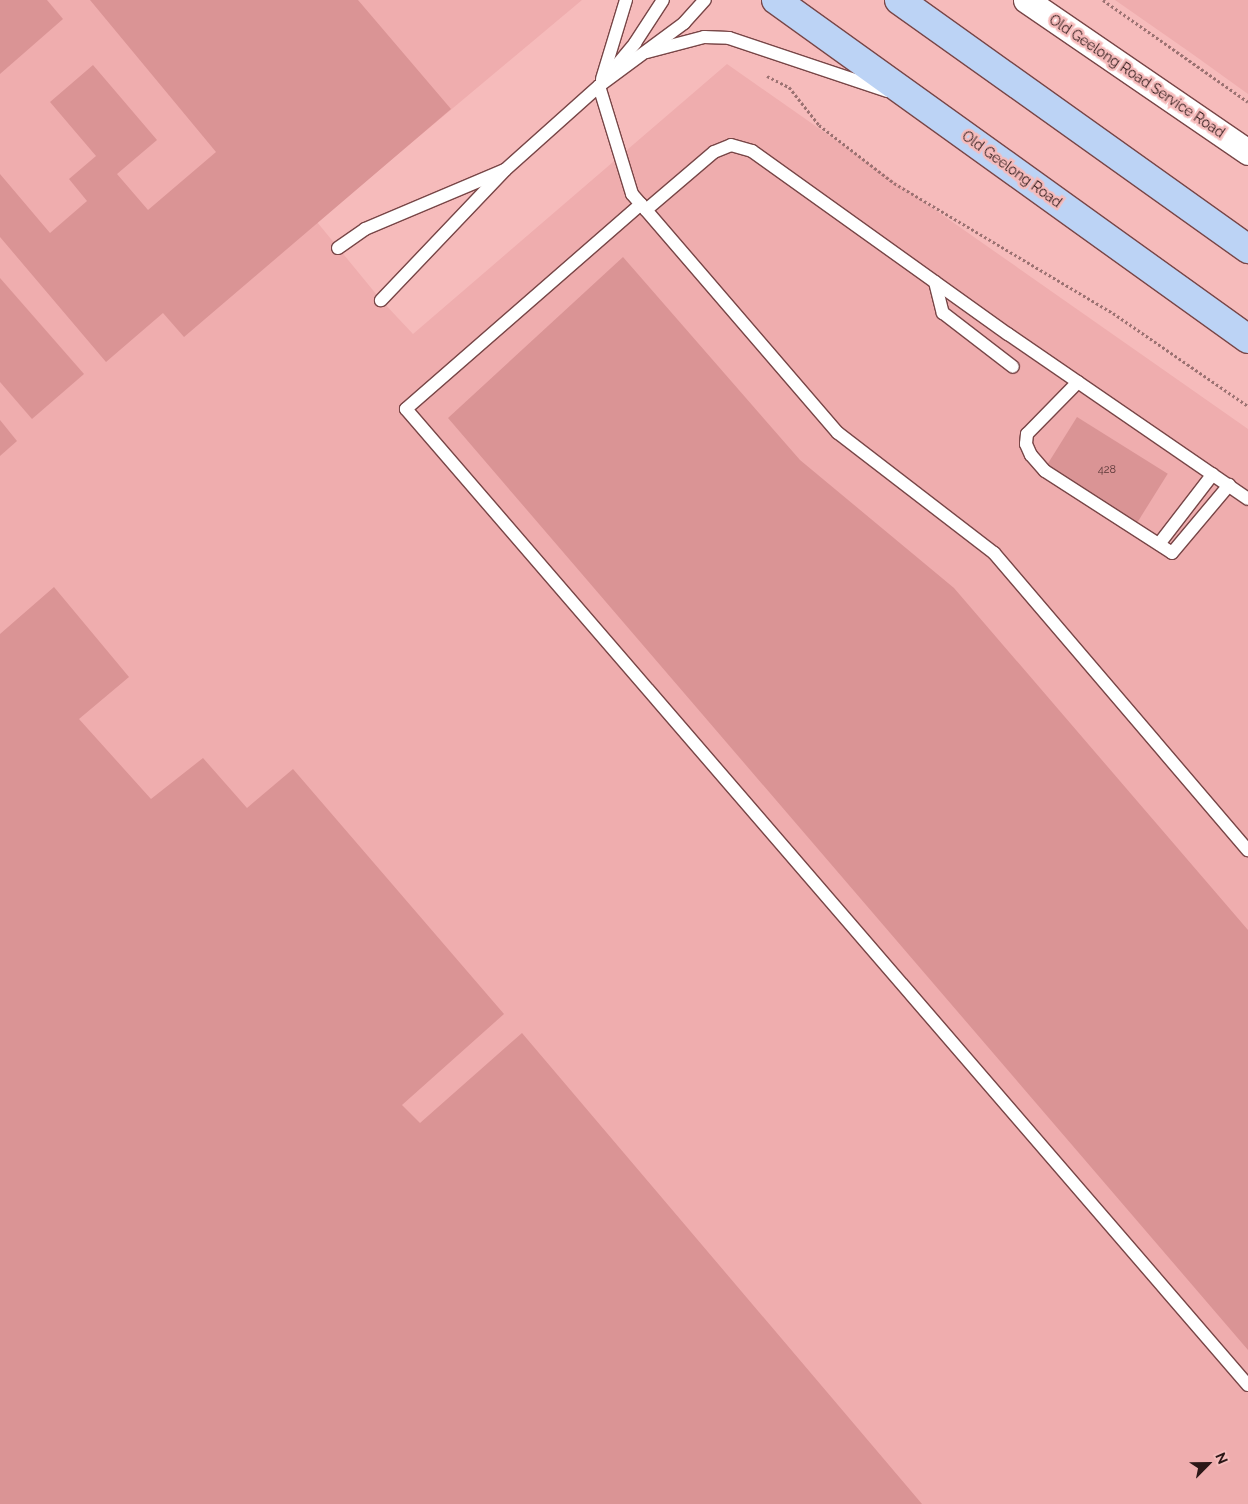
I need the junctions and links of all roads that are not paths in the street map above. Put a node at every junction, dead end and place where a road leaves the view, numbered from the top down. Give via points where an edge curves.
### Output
1 (626, 0) edge
2 (663, 0) edge
3 (705, 0) edge
4 (776, 0) edge
5 (899, 0) edge
6 (1026, 0) edge
7 (647, 52) junction
8 (599, 86) junction
9 (918, 101) junction
10 (1248, 152) edge
11 (505, 170) junction
12 (643, 207) junction
13 (338, 248) dead end
14 (1248, 249) edge
15 (935, 282) junction
16 (381, 300) dead end
17 (1248, 339) edge
18 (1013, 367) dead end
19 (1078, 382) junction
20 (1214, 474) junction
21 (1229, 485) junction
22 (1248, 499) edge
23 (1159, 544) junction
24 (1248, 850) edge
25 (1248, 1385) edge

1 - 8 lane
2 - 8 lane via 635,43
3 - 7 lane via 684,23
4 - 9 main road, Old Geelong Road
5 - 14 main road
6 - 10 street, Old Geelong Road Service Road
7 - 8 lane
7 - 9 lane via 704,37 729,38
8 - 11 lane
8 - 12 lane via 632,194
9 - 17 main road, Old Geelong Road
11 - 13 lane via 365,229
11 - 16 lane
12 - 15 lane via 714,152 731,145 752,151
12 - 24 lane via 838,433 994,553
12 - 25 lane via 406,409
15 - 18 lane via 943,313
15 - 19 lane
19 - 20 lane
19 - 23 lane via 1027,434 1026,444 1031,455 1045,471
20 - 21 lane
20 - 23 lane
21 - 22 lane
21 - 23 lane via 1172,553

